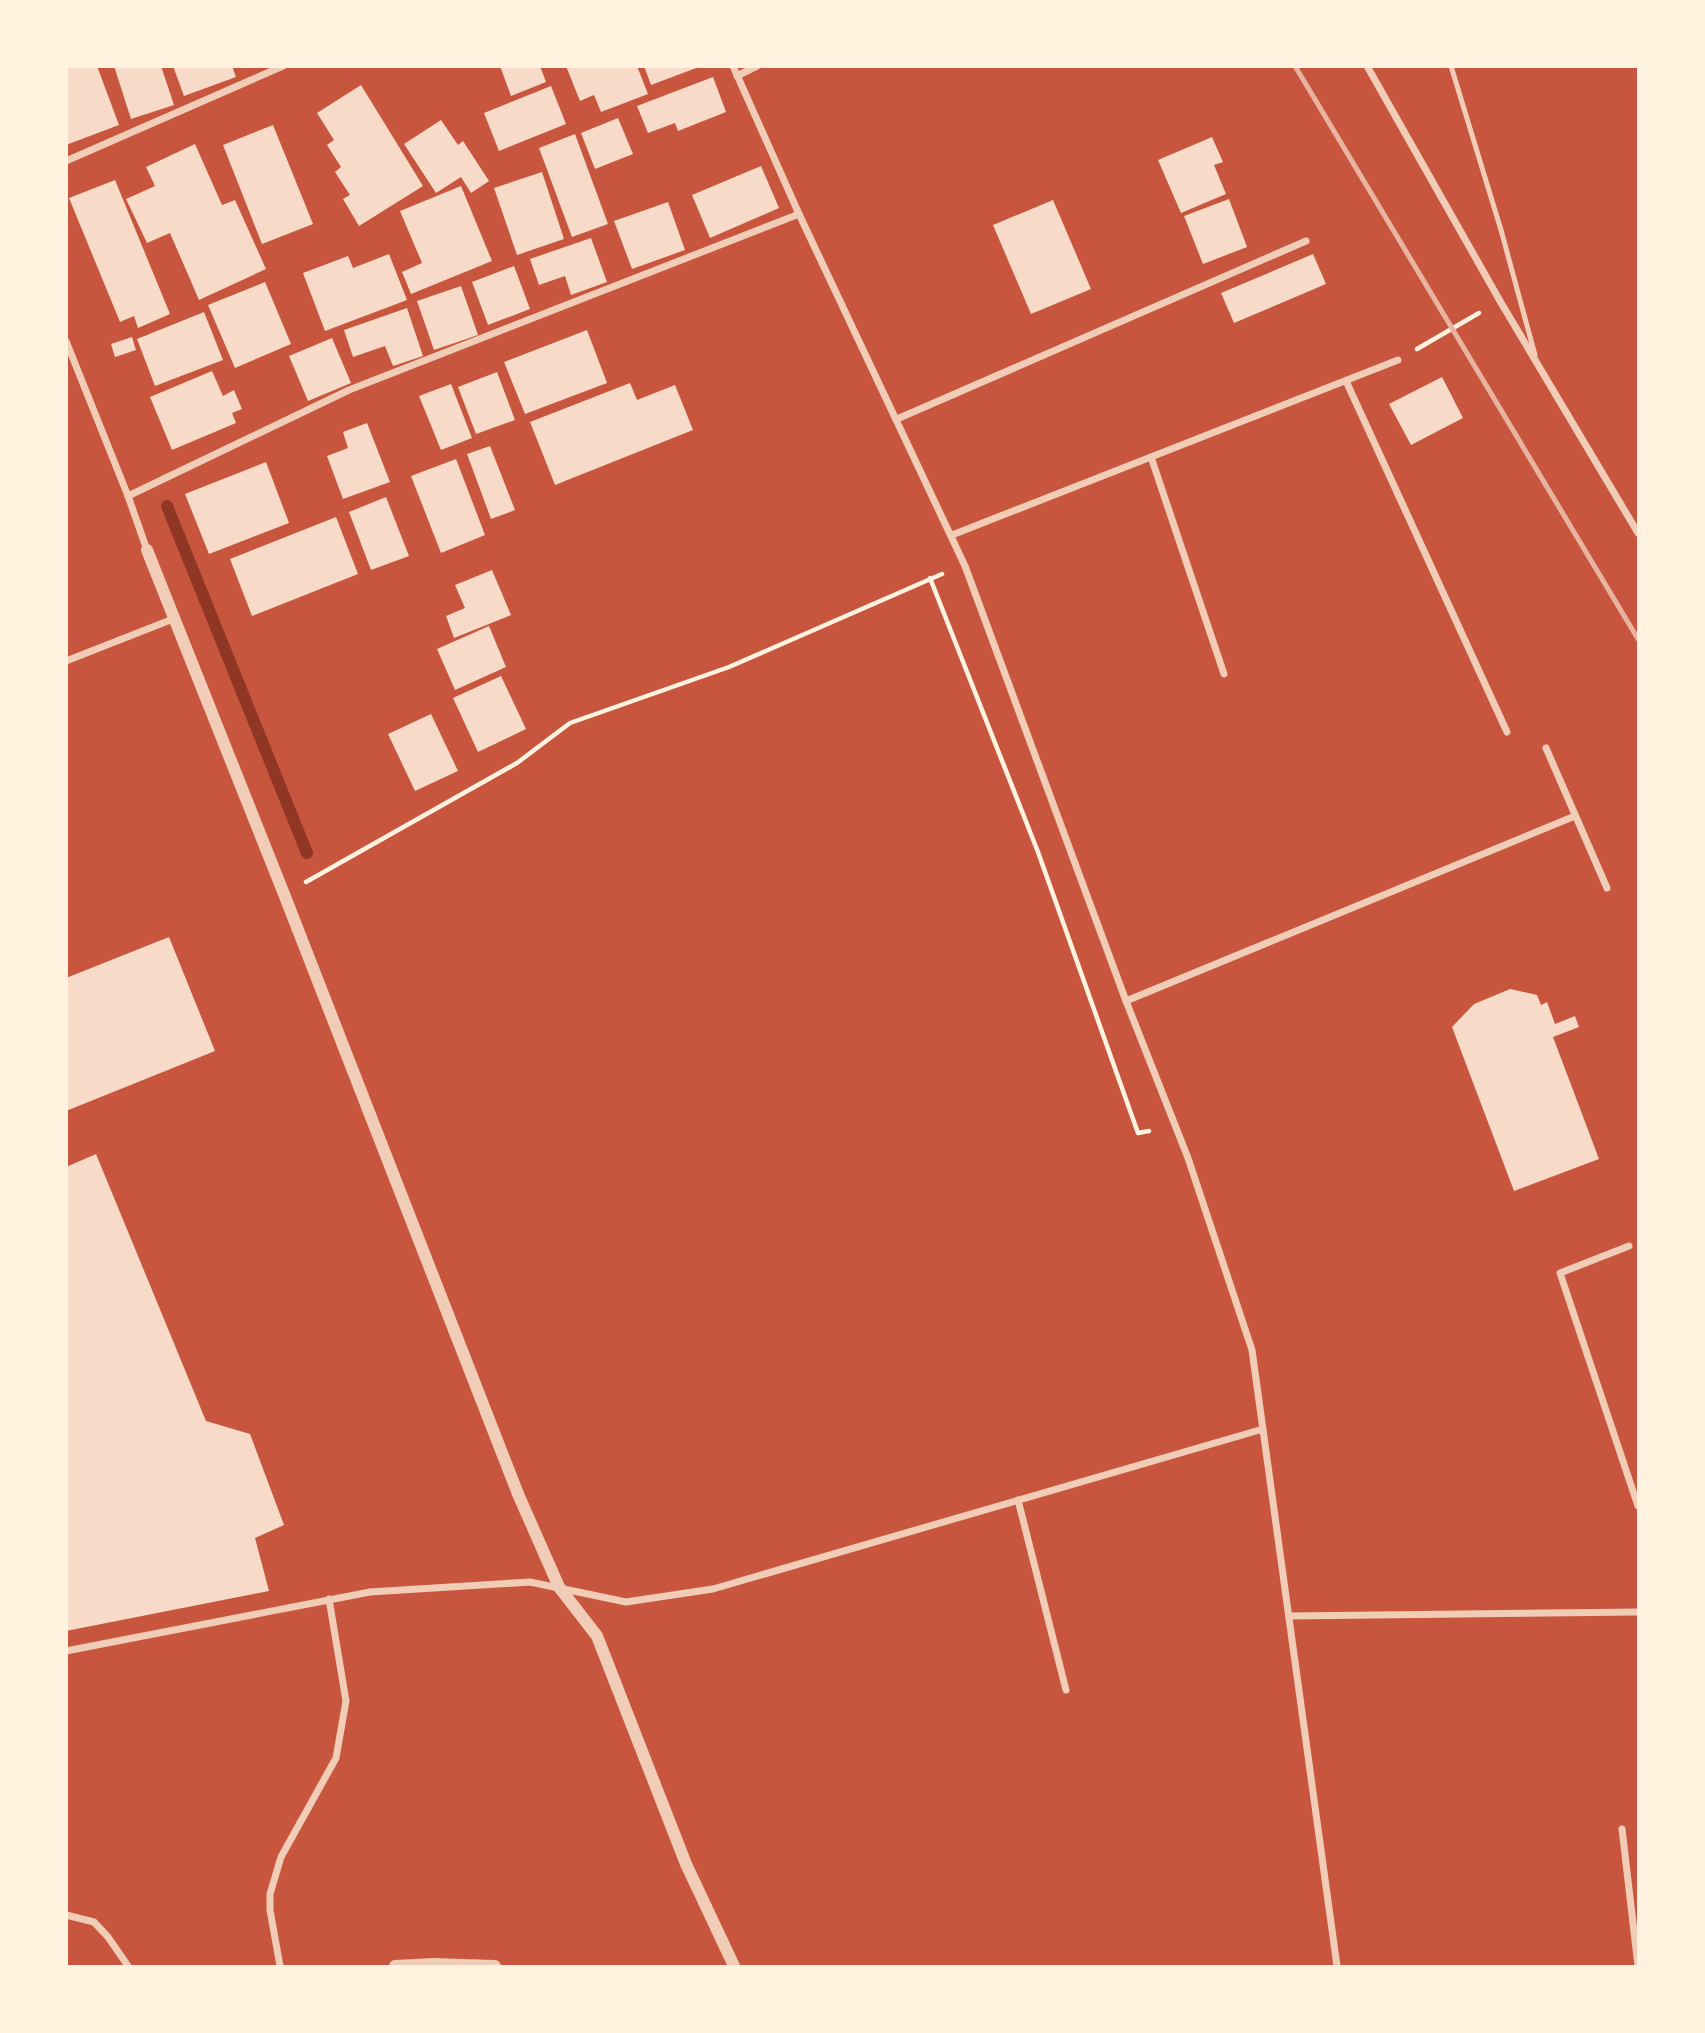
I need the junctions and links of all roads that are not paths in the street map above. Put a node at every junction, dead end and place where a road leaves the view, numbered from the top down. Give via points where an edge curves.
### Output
1 (283, 66) edge
2 (733, 66) edge
3 (757, 66) edge
4 (1367, 66) edge
5 (1451, 66) edge
6 (737, 76) junction
7 (66, 161) edge
8 (799, 214) junction
9 (1306, 241) dead end
10 (66, 341) edge
11 (1398, 360) road end
12 (1536, 361) junction
13 (1346, 381) junction
14 (897, 419) junction
15 (1151, 457) junction
16 (128, 496) junction
17 (1639, 533) edge
18 (951, 535) junction
19 (147, 550) joint
20 (173, 619) junction
21 (66, 662) edge
22 (1224, 674) dead end
23 (1507, 732) dead end
24 (1546, 748) dead end
25 (1575, 816) junction
26 (1607, 888) dead end
27 (1126, 1001) junction
28 (1629, 1245) dead end
29 (1263, 1429) junction
30 (1018, 1500) junction
31 (1639, 1506) edge
32 (559, 1587) junction
33 (329, 1600) junction
34 (1639, 1612) edge
35 (1289, 1616) junction
36 (66, 1650) edge
37 (1066, 1690) dead end
38 (1622, 1829) dead end
39 (66, 1915) edge
40 (128, 1966) edge
41 (280, 1966) edge
42 (395, 1966) edge
43 (495, 1966) edge
44 (734, 1966) edge
45 (1338, 1966) edge
46 (1639, 1966) edge

1 - 7 street
2 - 6 street
3 - 6 street
4 - 12 street
5 - 12 lane
6 - 8 street
8 - 14 street
8 - 16 street via 349,390
9 - 14 street
10 - 16 street
11 - 13 street
12 - 17 street
13 - 15 street
13 - 23 street
14 - 18 street
15 - 18 street
15 - 22 street
16 - 19 street
18 - 27 street
19 - 20 street
20 - 21 street
20 - 32 street via 518,1494
24 - 25 street
25 - 26 street
25 - 27 street
27 - 29 street via 1188,1158 1252,1350
28 - 31 street via 1560,1273
29 - 30 street
29 - 35 street
30 - 32 street via 713,1589 626,1602
30 - 37 street
32 - 33 street via 530,1582 370,1592
32 - 44 street via 597,1636 686,1864
33 - 36 street
33 - 41 street via 346,1701 337,1758 281,1857 270,1894
34 - 35 street
35 - 45 street
38 - 46 street
39 - 40 street via 94,1922
42 - 43 street

